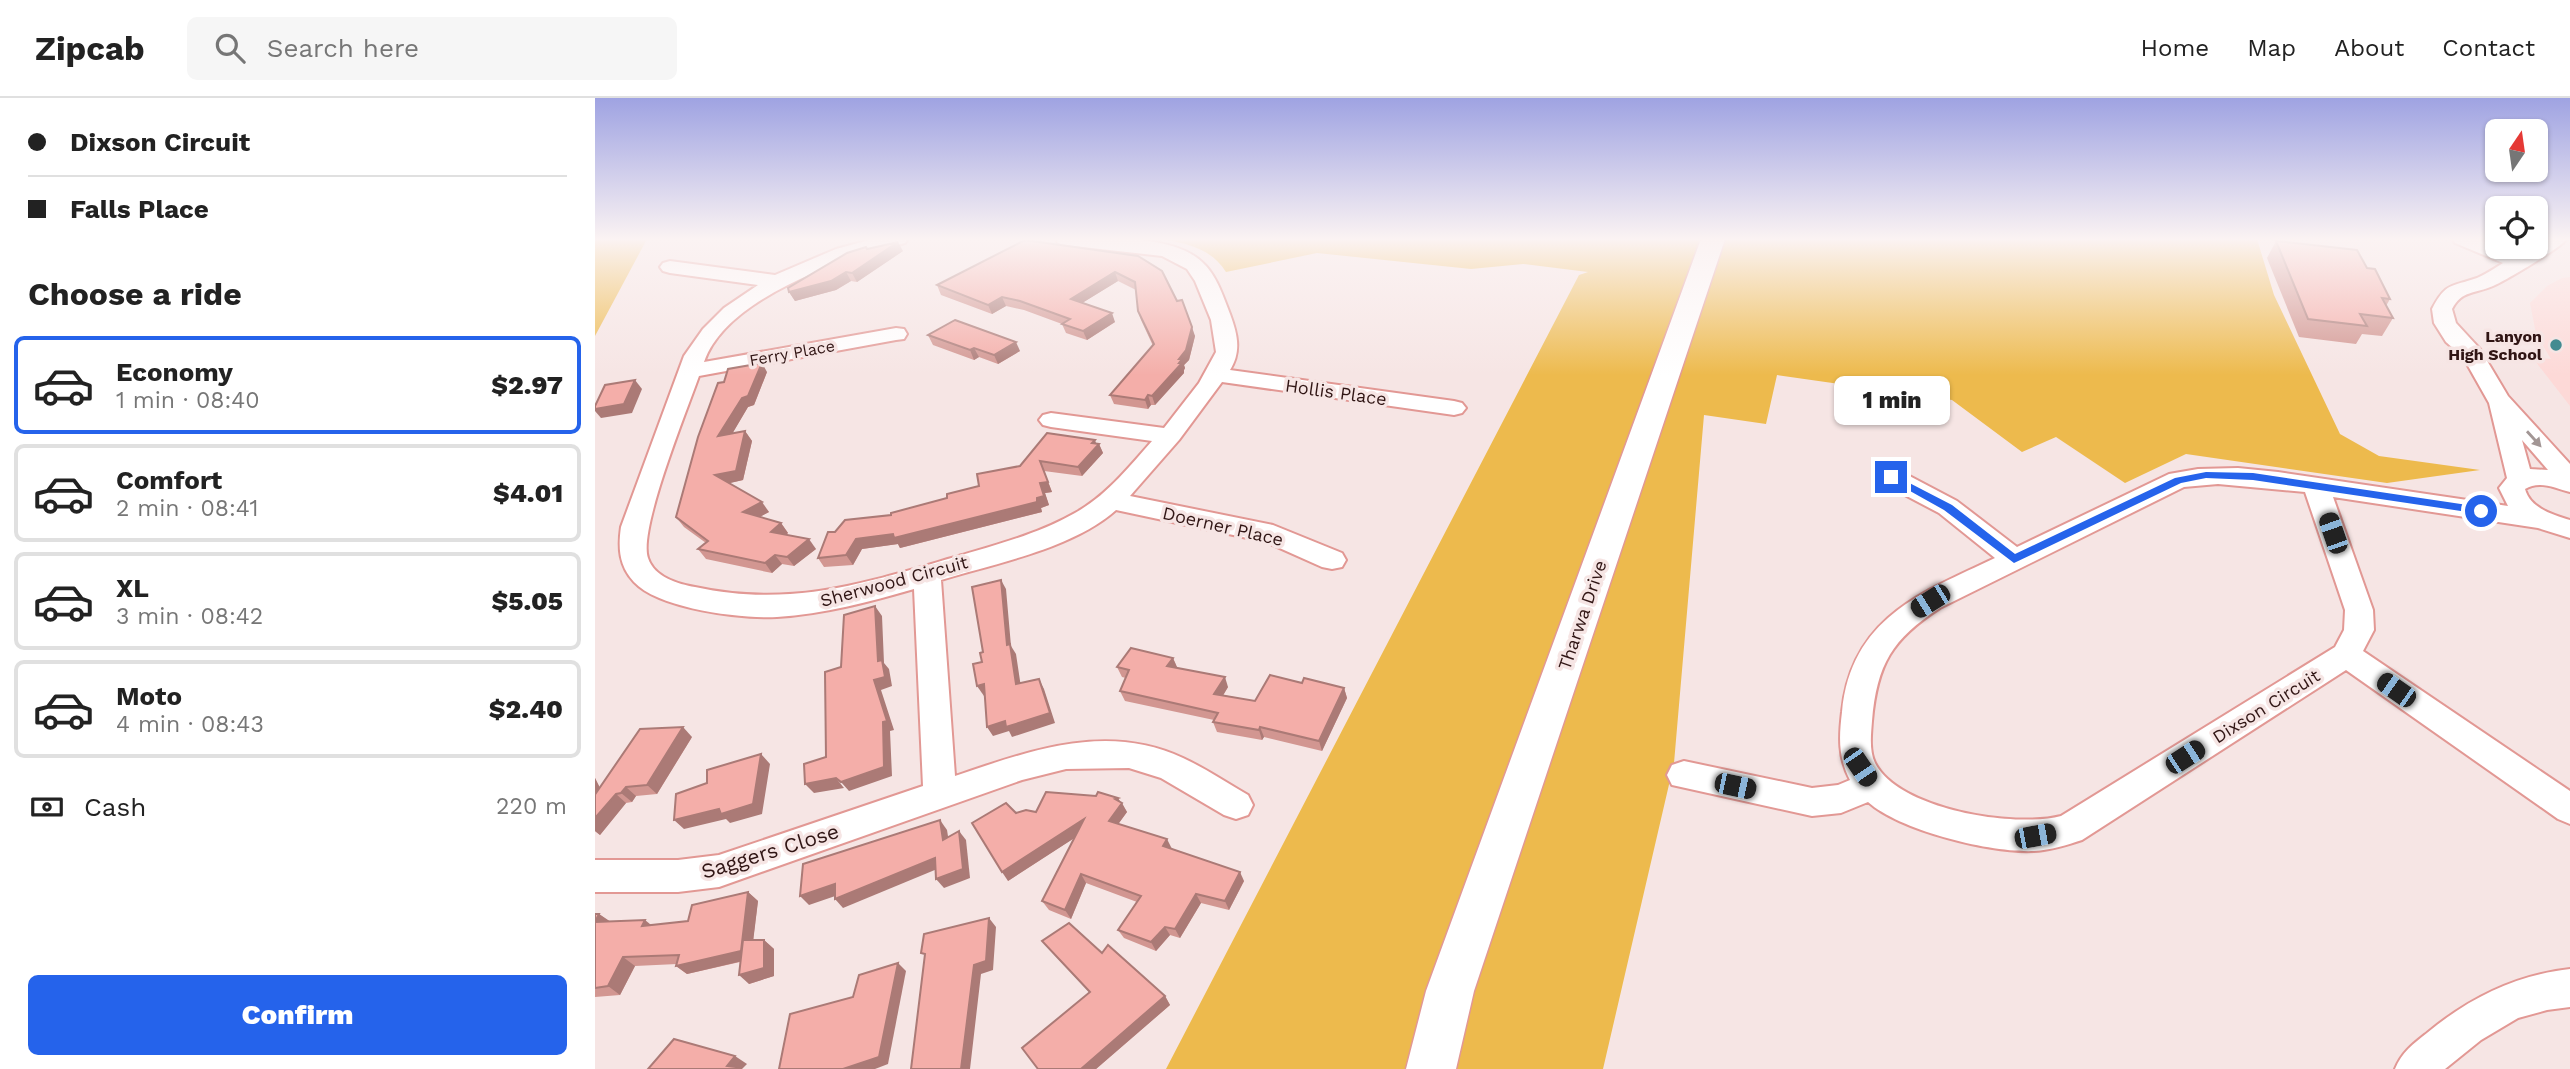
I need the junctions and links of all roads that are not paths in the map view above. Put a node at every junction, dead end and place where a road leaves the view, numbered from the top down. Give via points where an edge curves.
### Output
1 (777, 284) edge
2 (1206, 284) edge
3 (1697, 284) edge
4 (2484, 284) edge
5 (896, 334) dead end
6 (689, 371) junction
7 (1218, 375) junction
8 (2498, 399) junction
9 (1454, 408) dead end
10 (1051, 420) dead end
11 (1169, 436) junction
12 (1891, 477) dead end
13 (2570, 482) edge
14 (2516, 483) junction
15 (2316, 486) junction
16 (1112, 501) junction
17 (2431, 503) junction
18 (2560, 528) edge
19 (2014, 559) junction
20 (1332, 560) dead end
21 (927, 575) junction
22 (2346, 655) junction
23 (1683, 775) dead end
24 (1872, 785) junction
25 (940, 796) junction
26 (1235, 805) dead end
27 (2570, 810) edge
28 (595, 876) edge
29 (2570, 988) edge
30 (1450, 991) junction
31 (1409, 1069) edge
32 (1431, 1069) edge
33 (2415, 1069) edge

1 - 6 street, Sherwood Circuit via 721,321 704,339
2 - 7 street, Sherwood Circuit via 1226,333 1227,353
3 - 30 main road, Tharwa Drive
4 - 8 street via 2463,310 2463,323 2472,354
5 - 6 street, Ferry Place
6 - 21 street, Sherwood Circuit via 634,527 634,562 647,580 671,592 719,603 775,607 824,601
7 - 9 street, Hollis Place
7 - 11 street, Sherwood Circuit
8 -> 13 street
8 - 14 street
10 - 11 street
11 - 16 street, Sherwood Circuit
12 - 19 street via 1948,507
13 - 14 street via 2539,477
14 - 17 street, Dixson Circuit via 2499,496 2476,503
14 - 18 street via 2516,500
15 - 17 street, Dixson Circuit
15 - 19 street, Dixson Circuit via 2221,474 2178,480
15 - 22 street via 2359,610 2360,630
16 - 20 street, Doerner Place via 1273,534
16 - 21 street, Sherwood Circuit via 1035,542
17 - 18 street, Dixson Circuit
19 - 24 street, Dixson Circuit via 1904,617 1874,652 1859,698 1855,748
21 - 25 street
22 - 24 street, Dixson Circuit via 2070,829 2035,836 1995,833 1919,816
22 - 27 street
23 - 24 street via 1812,802 1841,799
25 - 26 street, Saggers Close via 1021,768 1088,754 1129,755 1171,767
25 - 28 street, Saggers Close via 719,871
29 - 33 street via 2501,1004 2459,1030
30 - 31 main road, Tharwa Drive
30 - 32 main road, Tharwa Drive

